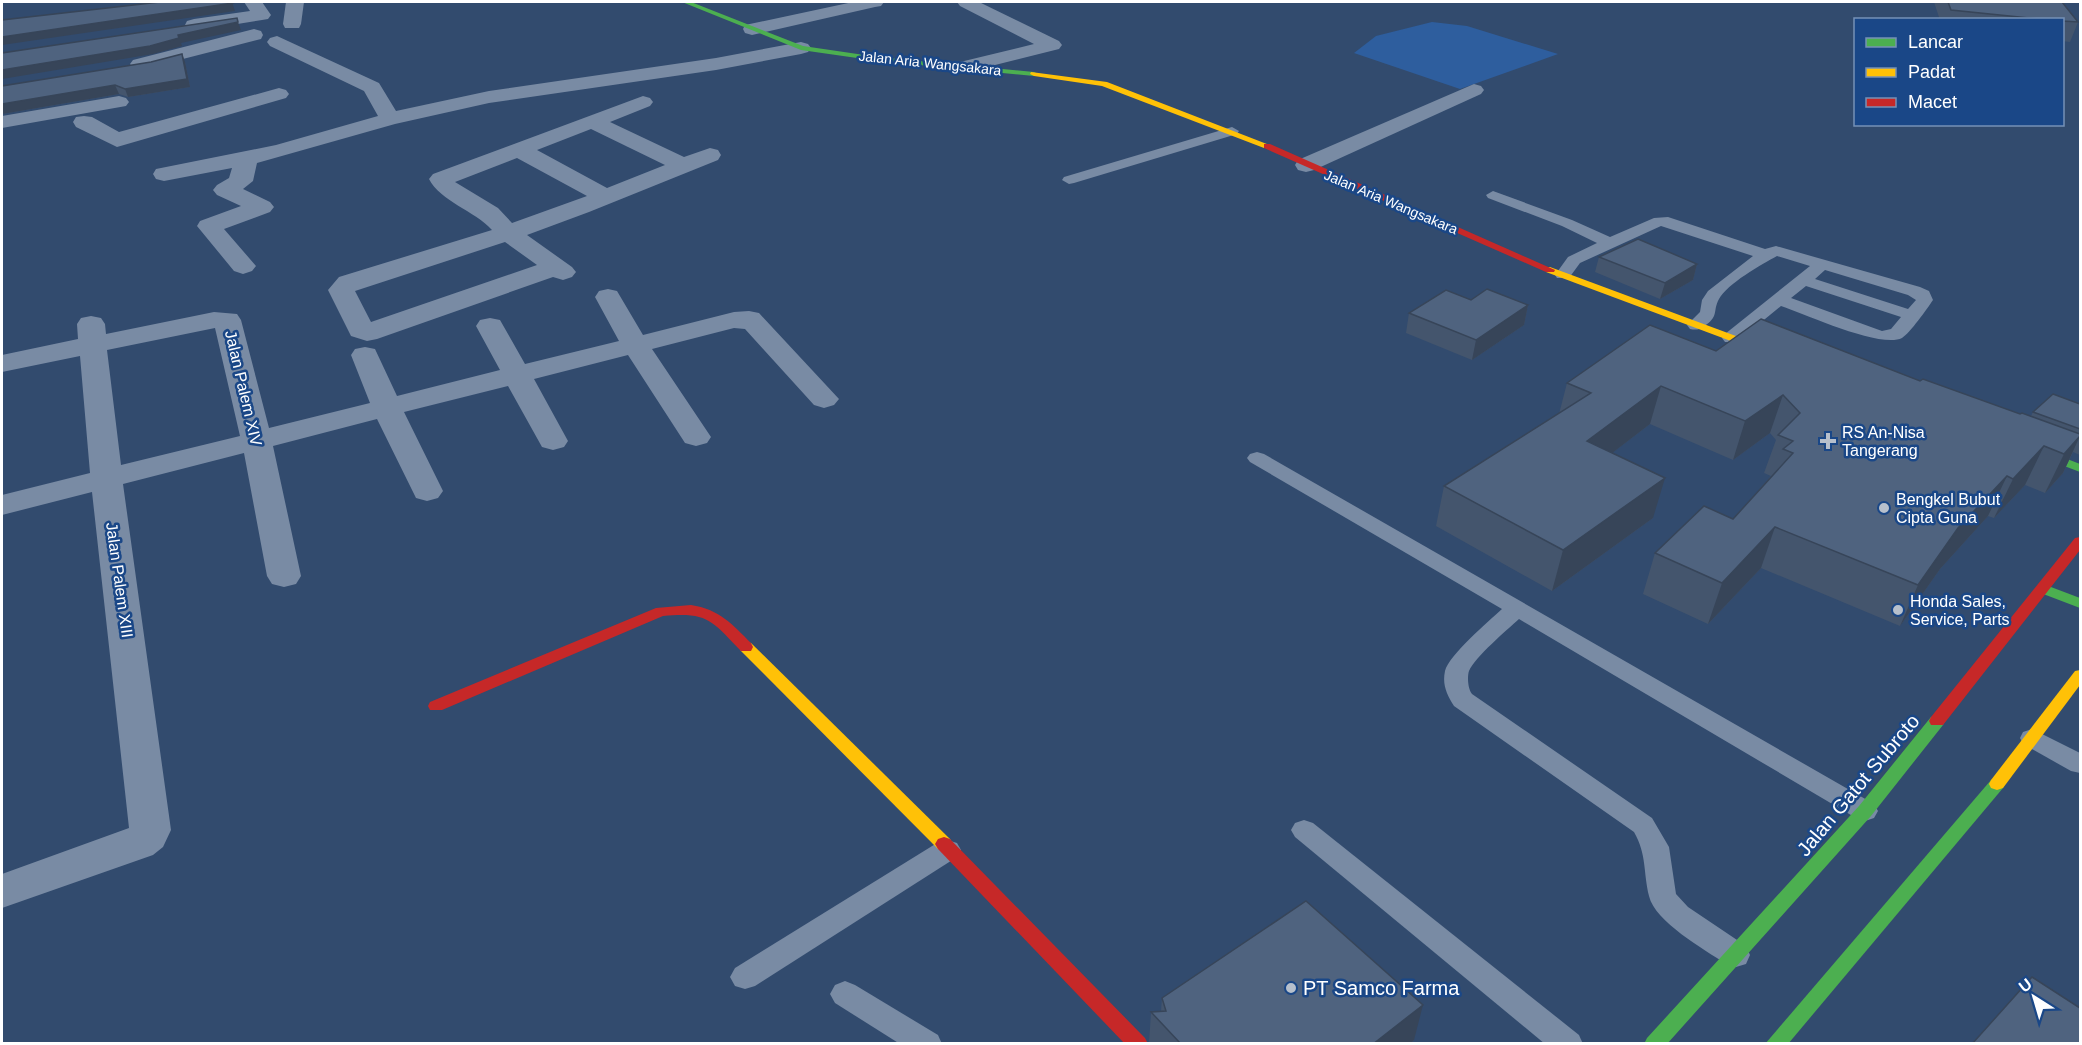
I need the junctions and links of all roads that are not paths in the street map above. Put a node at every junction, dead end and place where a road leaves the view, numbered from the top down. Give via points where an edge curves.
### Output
1 (253, 2) edge
2 (295, 2) edge
3 (686, 2) edge
4 (875, 2) edge
5 (966, 2) edge
6 (292, 24) dead end
7 (179, 27) edge
8 (752, 29) junction
9 (254, 35) dead end
10 (277, 42) dead end
11 (801, 48) junction
12 (967, 66) junction
13 (126, 67) edge
14 (602, 81) junction
15 (1474, 90) dead end
16 (279, 94) dead end
17 (119, 102) dead end
18 (390, 119) junction
19 (2, 122) edge
20 (84, 122) dead end
21 (593, 122) junction
22 (170, 124) junction
23 (1232, 131) junction
24 (518, 149) junction
25 (206, 150) junction
26 (710, 155) dead end
27 (247, 158) junction
28 (682, 165) junction
29 (1306, 165) junction
30 (164, 174) dead end
31 (1069, 180) dead end
32 (1493, 195) dead end
33 (605, 197) junction
34 (508, 233) junction
35 (1610, 243) junction
36 (1766, 255) junction
37 (1823, 264) junction
38 (243, 266) dead end
39 (1563, 275) junction
40 (1803, 280) junction
41 (608, 297) dead end
42 (1778, 299) junction
43 (1914, 316) junction
44 (1696, 325) junction
45 (490, 326) dead end
46 (91, 334) junction
47 (1731, 338) junction
48 (635, 345) junction
49 (365, 355) dead end
50 (1785, 358) edge
51 (2, 363) edge
52 (517, 375) junction
53 (824, 399) dead end
54 (387, 408) junction
55 (696, 436) dead end
56 (257, 441) junction
57 (554, 441) dead end
58 (2015, 443) edge
59 (1257, 458) dead end
60 (2080, 468) edge
61 (106, 478) junction
62 (426, 491) dead end
63 (2, 505) edge
64 (2080, 541) edge
65 (284, 576) dead end
66 (2043, 589) junction
67 (2080, 603) edge
68 (1518, 608) junction
69 (2080, 675) edge
70 (436, 706) dead end
71 (2032, 738) junction
72 (2080, 764) edge
73 (1865, 811) junction
74 (1304, 830) dead end
75 (947, 850) junction
76 (2, 891) edge
77 (1736, 955) junction
78 (745, 976) dead end
79 (846, 994) dead end
80 (927, 1044) edge
81 (1138, 1044) edge
82 (1568, 1044) edge
83 (1654, 1044) edge
84 (1774, 1044) edge

1 - 7 street via 262,15
2 - 6 street
3 - 8 main road, Jalan Aria Wangsakara
4 - 8 street
5 - 12 street via 1052,45
8 - 11 main road, Jalan Aria Wangsakara
9 - 13 street
10 - 18 street via 372,87
11 - 12 main road, Jalan Aria Wangsakara
11 - 14 street
12 - 23 main road, Jalan Aria Wangsakara via 1104,84
14 - 18 street via 489,96
14 - 21 street via 652,104
15 - 29 street
16 - 22 street
17 - 19 street
18 - 27 street
20 - 22 street via 117,140
21 - 24 street
21 - 28 street
22 - 25 street
23 - 29 main road, Jalan Aria Wangsakara
23 - 31 lane
24 - 33 street
24 - 34 street via 441,179 444,185 490,213
25 - 27 street
25 - 30 street
26 - 28 street
27 - 38 street via 241,181 226,191 262,207 209,226
28 - 33 street
29 - 39 main road, Jalan Aria Wangsakara
32 - 35 lane
33 - 34 street
34 - 34 street via 343,286 341,290 361,330 367,333 559,270
35 - 36 lane via 1659,221
35 - 39 lane via 1574,260
36 - 37 lane via 1785,252
36 - 44 lane via 1717,290 1710,299 1708,314
37 - 40 lane
37 - 43 lane via 1919,293 1925,300
39 - 44 main road, Jalan Aria Wangsakara
40 - 42 lane
40 - 43 lane
41 - 48 street
42 - 43 lane via 1881,336 1896,334
42 - 47 lane
44 - 47 main road, Jalan Aria Wangsakara
45 - 52 street
46 - 51 street, Jalan Palem XIV
46 - 56 street, Jalan Palem XIV via 227,320
46 - 61 street, Jalan Palem XIII
47 - 50 main road, Jalan Aria Wangsakara
48 - 52 street
48 - 53 street via 749,319
48 - 55 street
49 - 54 street
52 - 54 street
52 - 57 street
54 - 56 street
54 - 62 street
56 - 61 street
56 - 65 street, Jalan Palem XIV
58 - 60 main road
59 - 68 lane
61 - 63 street
61 - 76 street, Jalan Palem XIII via 150,830 138,843
64 - 66 main road, Jalan Gatot Subroto
66 - 67 main road
66 - 73 main road, Jalan Gatot Subroto
68 - 73 lane
68 - 77 lane via 1457,670 1462,700 1643,825 1656,847 1663,898 1678,915
69 - 71 main road
70 - 75 main road via 661,611 692,608 712,614 891,789
71 - 72 lane
71 - 84 main road
73 - 77 main road, Jalan Gatot Subroto
74 - 82 lane
75 - 78 lane
75 - 81 main road
77 - 83 main road, Jalan Gatot Subroto
79 - 80 lane

